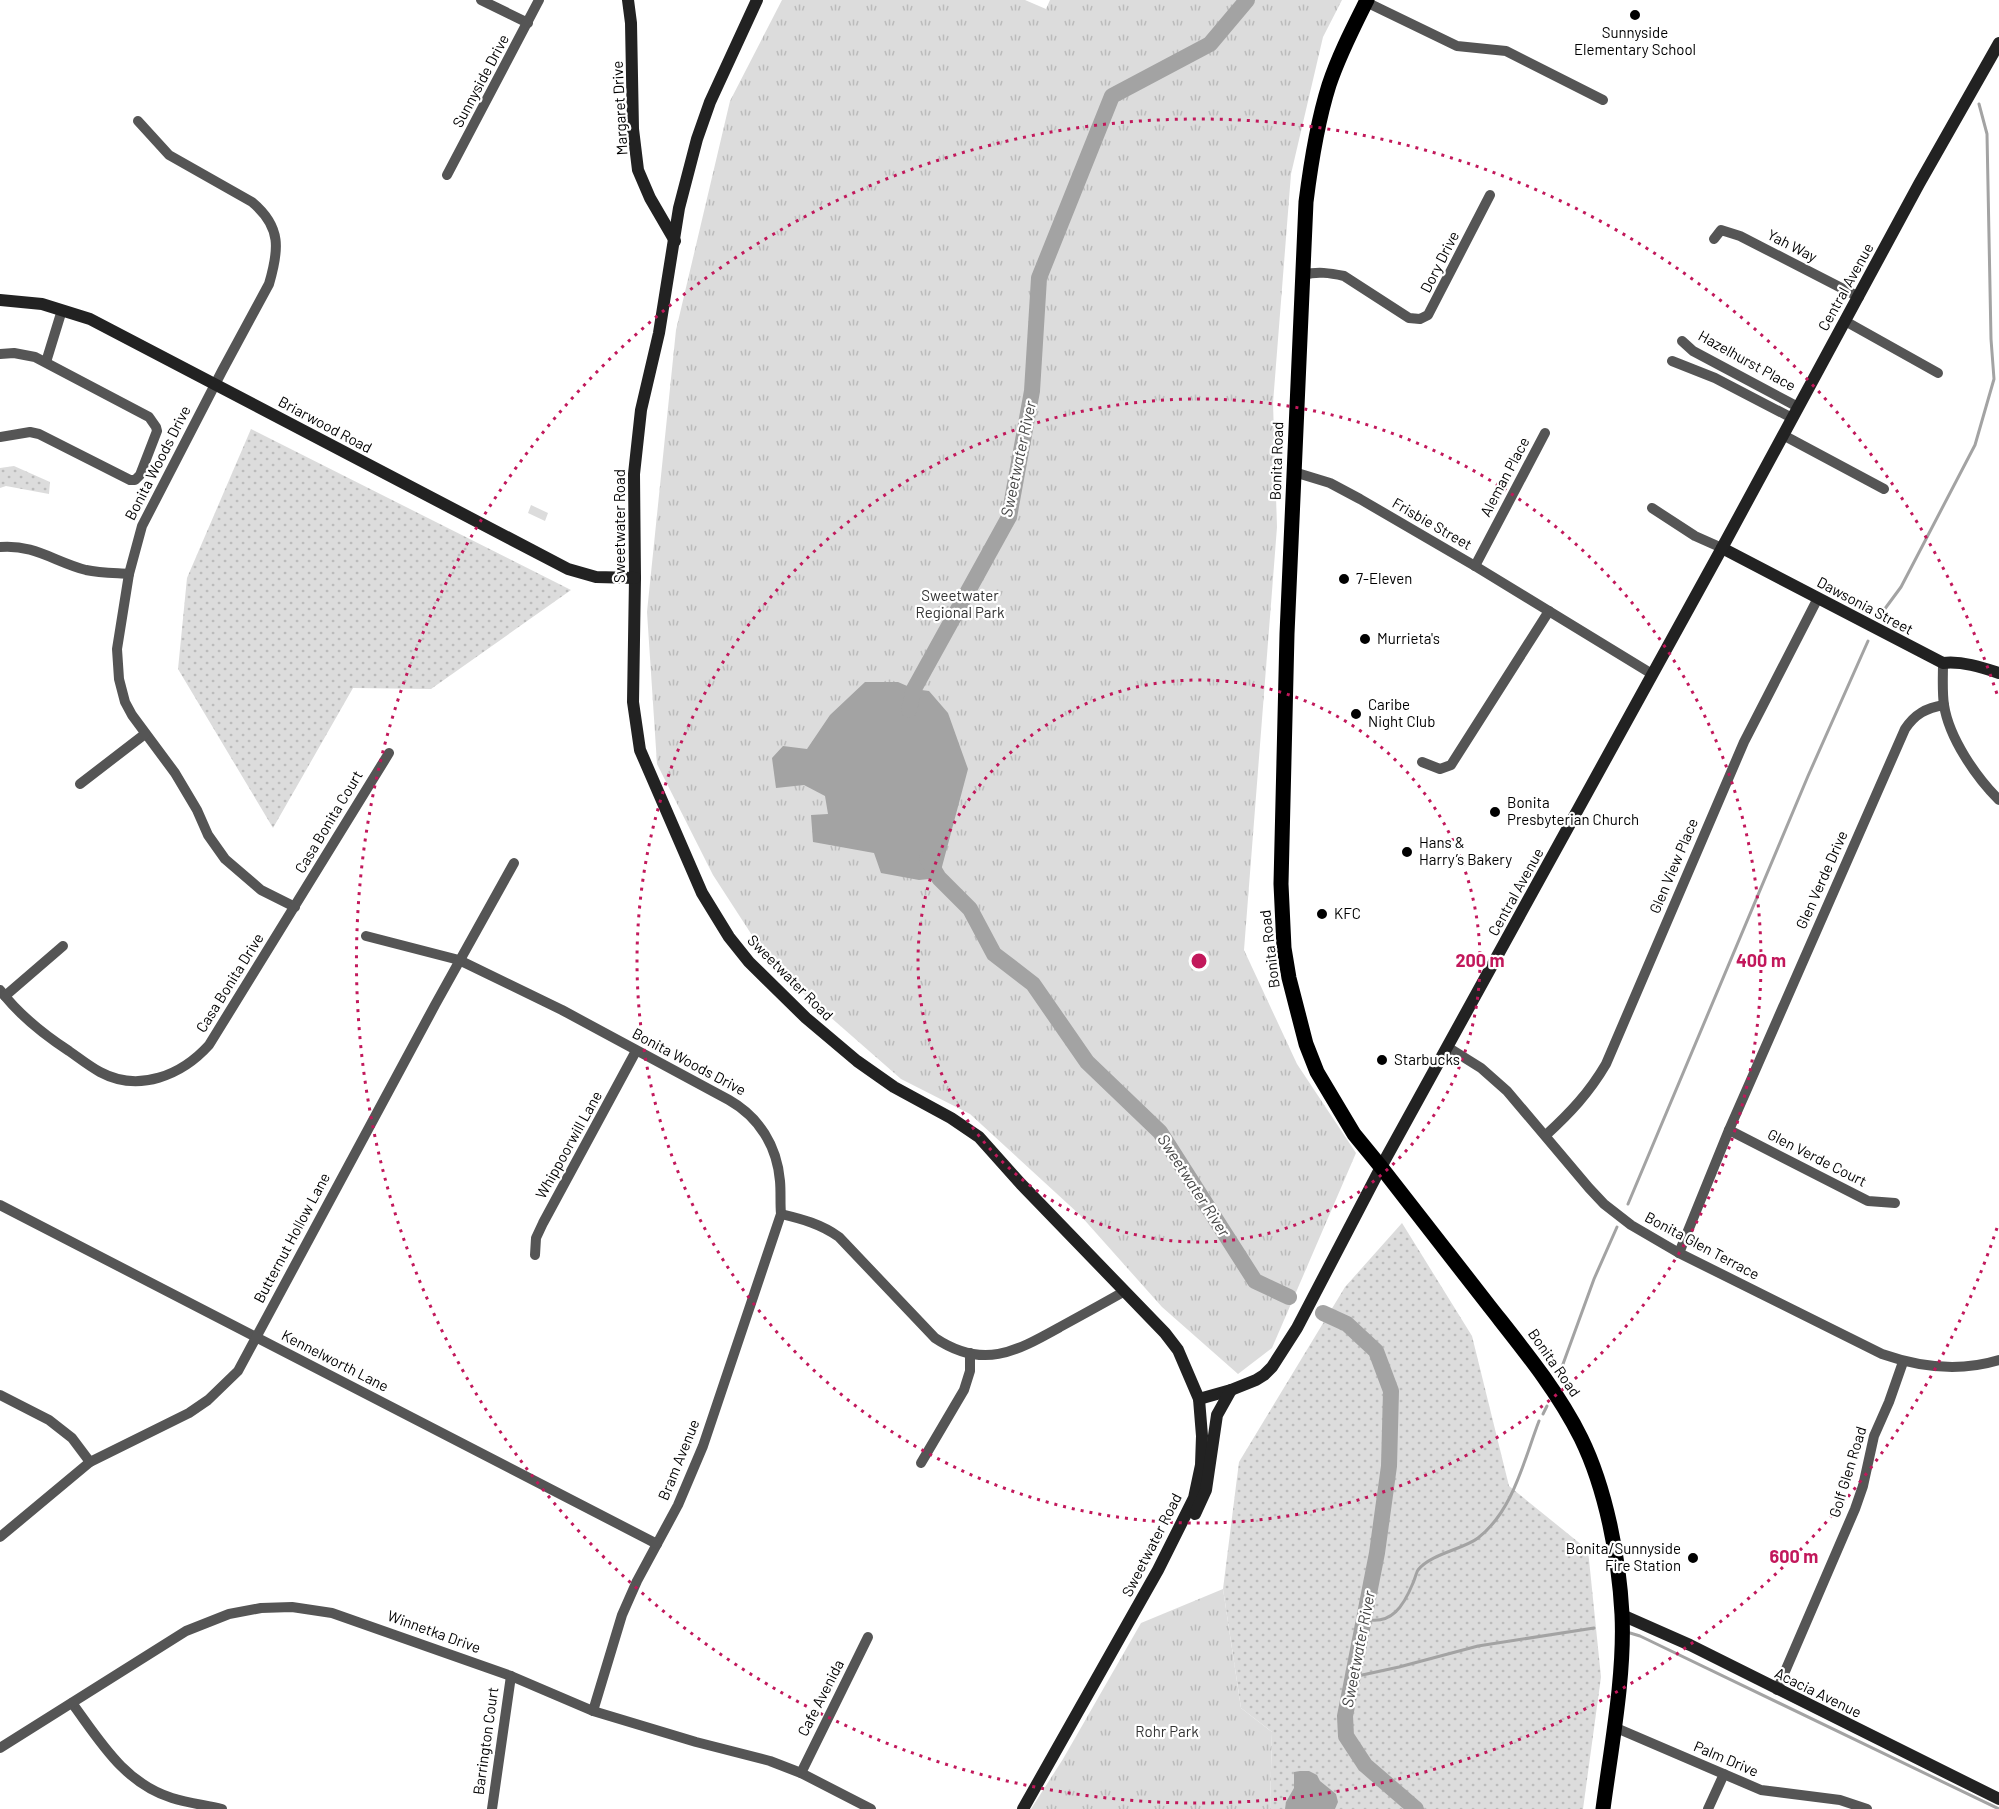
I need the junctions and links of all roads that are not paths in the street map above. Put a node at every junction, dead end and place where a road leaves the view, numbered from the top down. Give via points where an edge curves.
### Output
1 (481, 0) edge
2 (539, 0) edge
3 (628, 0) edge
4 (758, 0) edge
5 (1367, 1) edge
6 (528, 23) junction
7 (1999, 43) edge
8 (1602, 100) dead end
9 (138, 121) dead end
10 (447, 176) dead end
11 (1490, 195) dead end
12 (1714, 239) dead end
13 (675, 241) junction
14 (1304, 275) junction
15 (1858, 297) junction
16 (0, 300) edge
17 (63, 310) junction
18 (1845, 321) junction
19 (1682, 341) dead end
20 (0, 354) edge
21 (1672, 361) dead end
22 (46, 363) junction
23 (1938, 373) dead end
24 (215, 385) junction
25 (1795, 413) junction
26 (1545, 434) dead end
27 (1783, 435) junction
28 (0, 437) edge
29 (1294, 472) junction
30 (1884, 489) dead end
31 (1652, 508) dead end
32 (0, 547) edge
33 (1722, 548) junction
34 (1475, 566) junction
35 (129, 574) junction
36 (635, 579) junction
37 (1818, 598) junction
38 (1549, 611) junction
39 (1943, 663) junction
40 (1999, 672) edge
41 (1652, 675) junction
42 (1944, 705) junction
43 (145, 734) junction
44 (389, 753) dead end
45 (1422, 762) dead end
46 (80, 784) dead end
47 (1999, 800) edge
48 (514, 863) dead end
49 (296, 907) junction
50 (366, 936) dead end
51 (63, 945) dead end
52 (459, 960) junction
53 (2, 993) edge
54 (1449, 1048) junction
55 (636, 1051) junction
56 (1729, 1130) junction
57 (1545, 1135) junction
58 (1382, 1167) junction
59 (1894, 1203) dead end
60 (0, 1205) edge
61 (781, 1214) junction
62 (1679, 1253) junction
63 (535, 1255) dead end
64 (1125, 1291) junction
65 (257, 1337) junction
66 (970, 1353) junction
67 (1999, 1360) edge
68 (1903, 1362) junction
69 (1231, 1390) junction
70 (0, 1395) edge
71 (1198, 1400) junction
72 (90, 1462) junction
73 (921, 1463) dead end
74 (1177, 1534) junction
75 (0, 1537) edge
76 (657, 1544) junction
77 (1622, 1615) junction
78 (868, 1637) dead end
79 (511, 1676) junction
80 (1777, 1689) junction
81 (72, 1703) junction
82 (593, 1711) junction
83 (1614, 1727) junction
84 (0, 1748) edge
85 (801, 1773) junction
86 (1724, 1774) junction
87 (1999, 1799) edge
88 (222, 1809) edge
89 (492, 1809) edge
90 (871, 1809) edge
91 (1023, 1809) edge
92 (1603, 1809) edge
93 (1708, 1809) edge
94 (1867, 1809) edge

1 - 6 street
2 - 6 street, Sunnyside Drive
3 - 13 main road, Margaret Drive via 638,170
4 - 13 main road, Sweetwater Road via 703,120 679,208
5 - 8 street via 1456,46 1506,51
5 - 14 main road, Bonita Road via 1329,84 1312,154
6 - 10 street, Sunnyside Drive
7 - 15 main road, Central Avenue
9 - 24 street, Bonita Woods Drive via 169,155 252,202 265,214 273,230 277,255 269,284
11 - 14 street, Dory Drive via 1428,315 1420,319 1409,318 1344,276
12 - 15 street, Yah Way via 1721,230 1740,236
13 - 36 main road, Sweetwater Road via 641,410 634,474
14 - 29 main road, Bonita Road
15 - 18 main road, Central Avenue
16 - 17 main road, Briarwood Road
17 - 22 street
17 - 24 main road, Briarwood Road via 90,319
18 - 23 street
18 - 25 main road, Central Avenue
19 - 25 street, Hazelhurst Place
20 - 22 street via 27,355
21 - 25 street
22 - 28 street via 153,419 156,436 140,475 130,480 39,434
24 - 35 street, Bonita Woods Drive via 142,526
24 - 36 main road, Briarwood Road via 568,569 596,577
25 - 27 main road, Central Avenue
26 - 34 street, Aleman Place
27 - 30 street
27 - 33 main road, Central Avenue
29 - 34 street, Frisbie Street via 1330,483
29 - 58 main road, Bonita Road via 1283,783 1284,948 1306,1044 1317,1072 1354,1134
31 - 33 street
32 - 35 street via 29,548 88,570
33 - 37 main road, Dawsonia Street
33 - 41 main road, Central Avenue
34 - 38 street, Frisbie Street
35 - 43 street, Bonita Woods Drive via 117,649 119,679 128,709
36 - 64 main road, Sweetwater Road via 633,702 640,750 702,892 729,937 749,962 857,1061 979,1137
37 - 39 main road, Dawsonia Street
37 - 57 street, Glen View Place via 1744,742 1606,1064 1582,1100
38 - 41 street, Frisbie Street
38 - 45 street via 1451,765 1440,769
39 - 40 main road, Dawsonia Street
39 - 42 street
41 - 54 main road, Central Avenue
42 - 47 street via 1962,751
42 - 56 street, Glen Verde Drive via 1921,712 1905,729
43 - 46 street
43 - 49 street, Bonita Woods Drive via 175,773 225,859 261,890
44 - 49 street, Casa Bonita Court
48 - 52 street, Butternut Hollow Lane
49 - 53 street, Casa Bonita Drive via 209,1045 184,1068 164,1077 131,1080 100,1072 47,1037
50 - 52 street, Bonita Woods Drive
51 - 53 street
52 - 55 street, Bonita Woods Drive
52 - 65 street, Butternut Hollow Lane
54 - 57 street, Bonita Glen Terrace via 1502,1085
54 - 58 main road, Central Avenue
55 - 61 street, Bonita Woods Drive via 735,1103 755,1120 767,1136 778,1165
55 - 63 street, Whippoorwill Lane via 543,1223 536,1238
56 - 59 street, Glen Verde Court via 1868,1201
56 - 62 street, Glen Verde Drive
57 - 62 street, Bonita Glen Terrace via 1604,1204
58 - 69 main road, Central Avenue via 1297,1329 1272,1367 1256,1380
58 - 77 main road, Bonita Road via 1546,1379 1581,1438 1605,1507
60 - 65 street, Kennelworth Lane
61 - 66 street via 827,1228 935,1338
61 - 76 street, Bram Avenue via 703,1446
62 - 68 street, Bonita Glen Terrace
64 - 66 street via 1022,1348 1001,1354
64 - 71 main road, Sweetwater Road via 1178,1350
65 - 72 street, Butternut Hollow Lane via 238,1371 208,1400
65 - 76 street, Kennelworth Lane
66 - 73 street via 964,1390
67 - 68 street, Bonita Glen Terrace via 1947,1367
68 - 80 street, Golf Glen Road via 1874,1436 1855,1509
69 - 71 main road, Central Avenue
69 - 74 main road via 1217,1415 1206,1490 1189,1528
70 - 72 street via 57,1426
71 - 74 main road, Sweetwater Road via 1201,1465 1194,1498
72 - 75 street, Butternut Hollow Lane
74 - 91 main road, Sweetwater Road
76 - 82 street, Bram Avenue via 622,1615
77 - 80 main road, Acacia Avenue
77 - 83 main road, Bonita Road
78 - 85 street, Cafe Avenida
79 - 81 street, Winnetka Drive via 332,1613 278,1607 229,1614 192,1628
79 - 82 street, Winnetka Drive
79 - 89 street, Barrington Court
80 - 87 main road, Acacia Avenue
81 - 84 street, Winnetka Drive
81 - 88 street via 113,1760 136,1780 172,1798
82 - 85 street, Winnetka Drive
83 - 86 street, Palm Drive
83 - 92 main road, Bonita Road
85 - 90 street, Winnetka Drive
86 - 93 street
86 - 94 street, Palm Drive via 1761,1790 1840,1800

